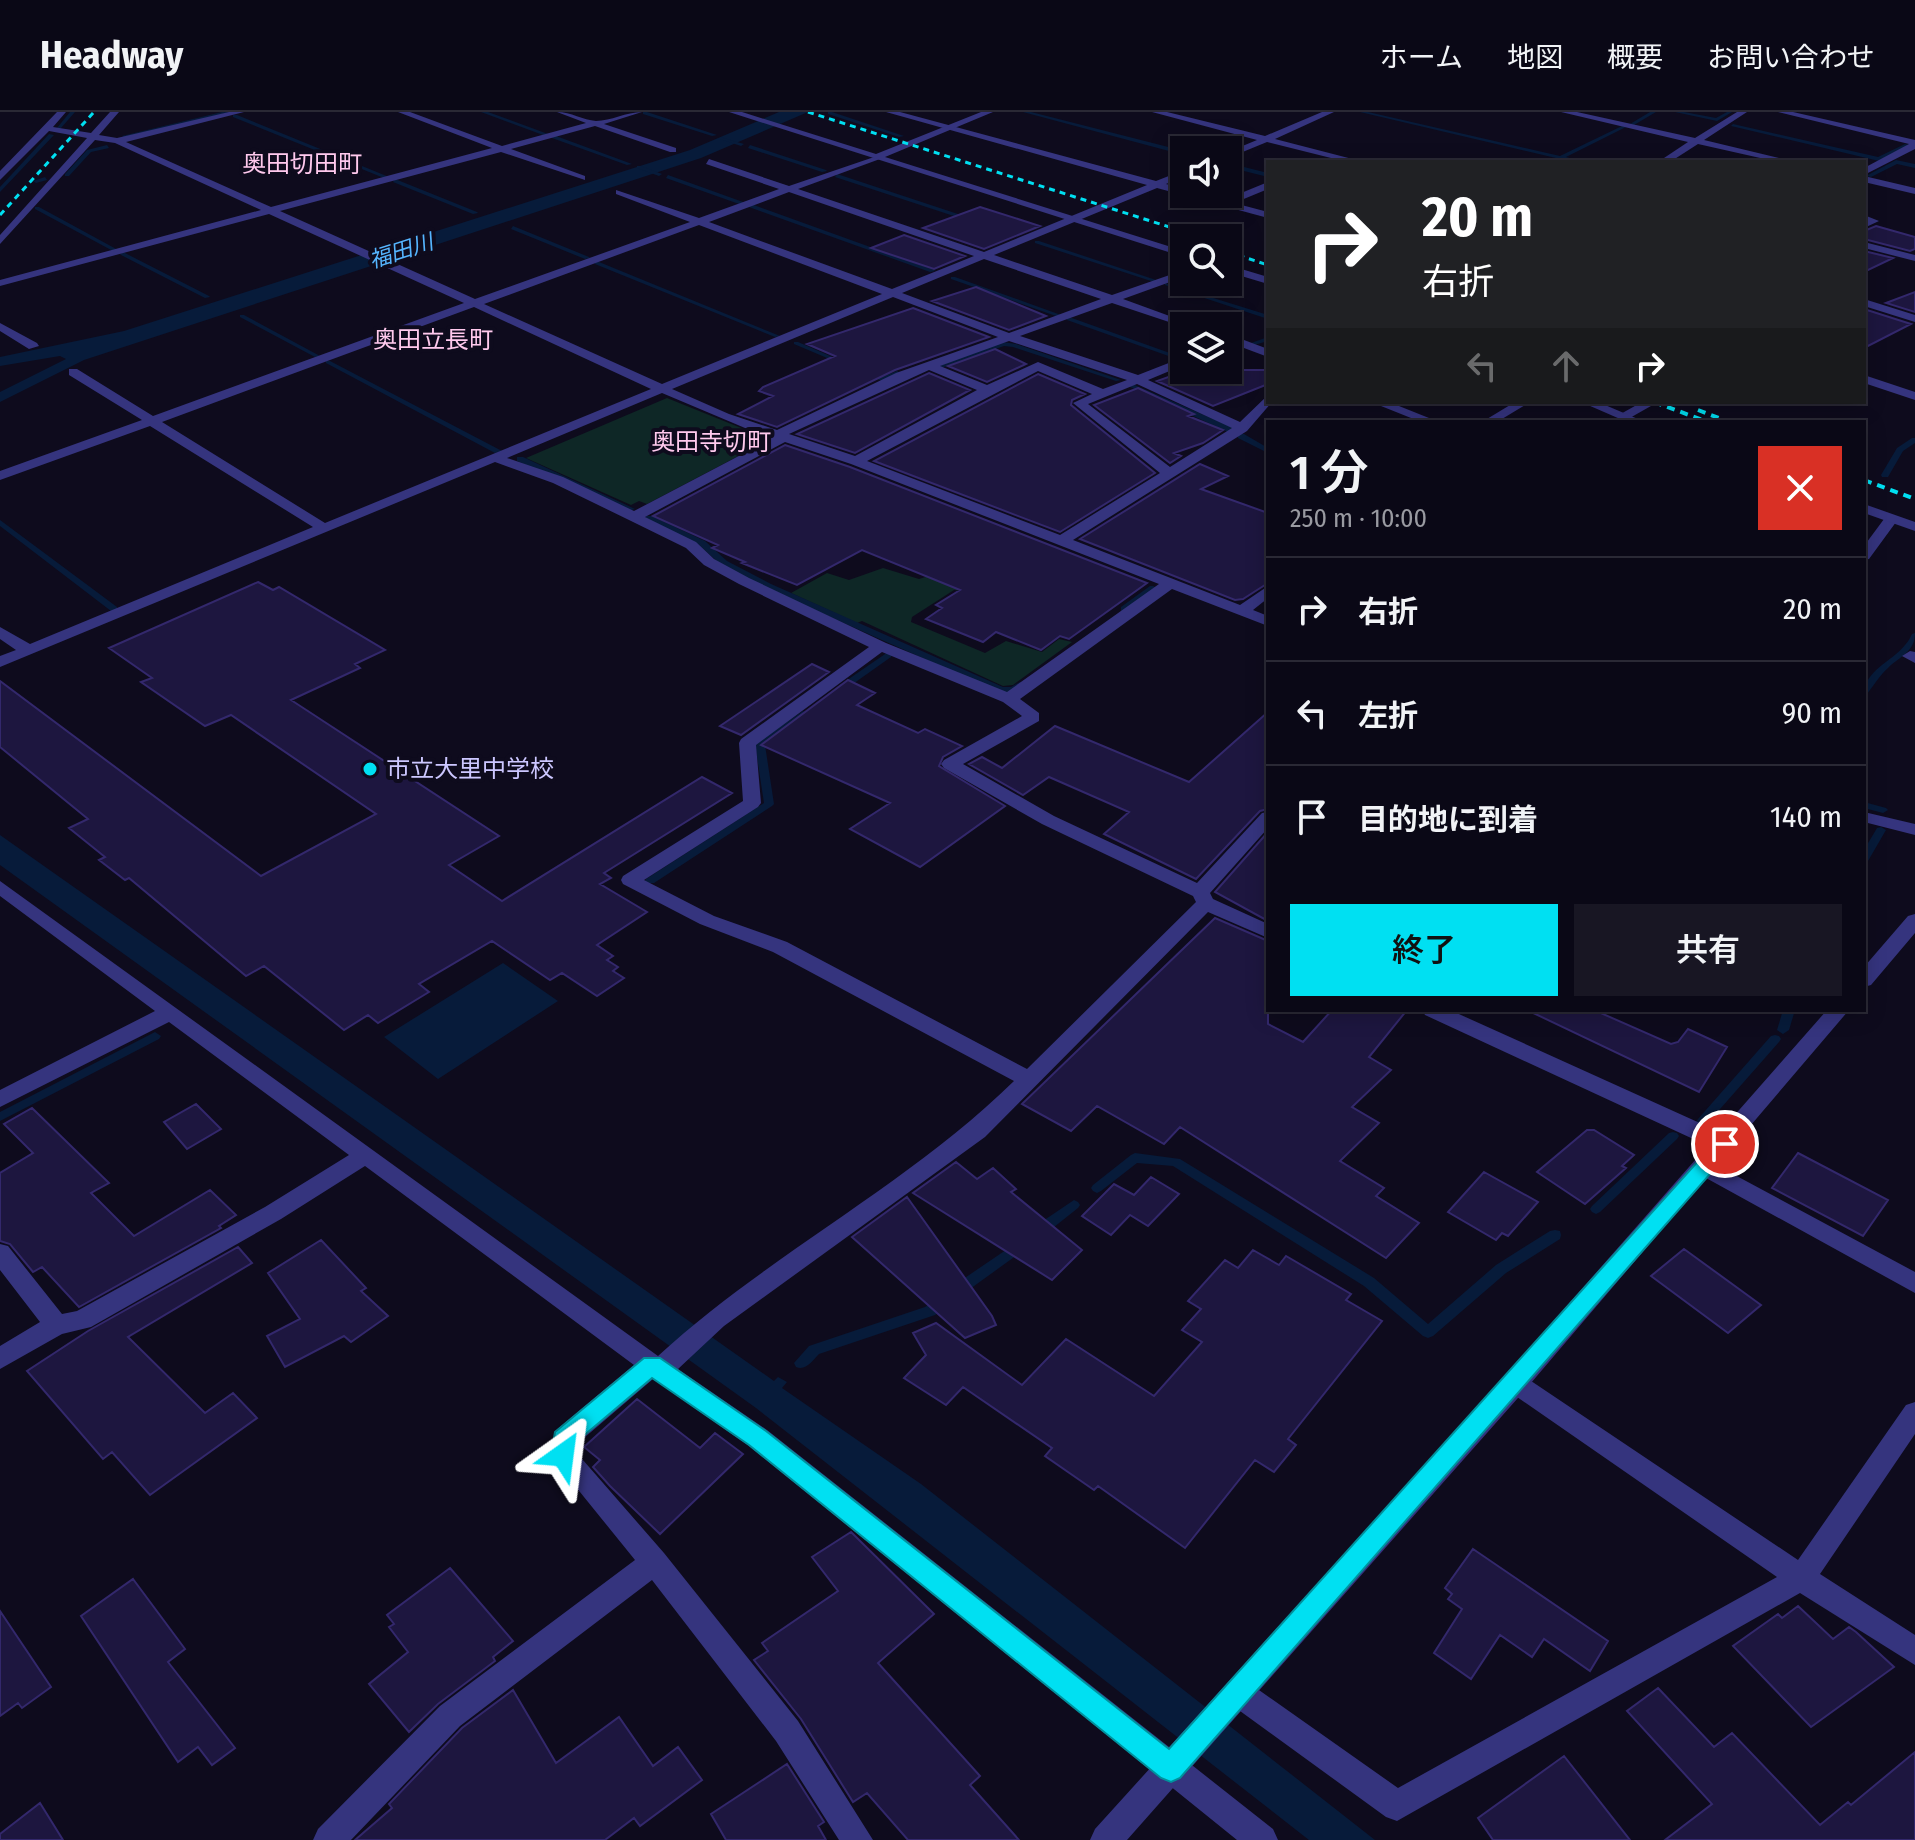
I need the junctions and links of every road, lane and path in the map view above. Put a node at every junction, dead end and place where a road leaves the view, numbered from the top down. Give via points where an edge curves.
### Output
1 (62, 112) edge
2 (115, 112) edge
3 (240, 112) edge
4 (402, 112) edge
5 (561, 112) edge
6 (638, 112) edge
7 (733, 112) edge
8 (890, 112) edge
9 (989, 112) edge
10 (1156, 112) edge
11 (1330, 112) edge
12 (1565, 112) edge
13 (1743, 112) edge
14 (1782, 112) edge
15 (49, 122) junction
16 (595, 124) junction
17 (949, 128) junction
18 (92, 136) junction
19 (1266, 139) junction
20 (1696, 140) junction
21 (117, 141) junction
22 (1913, 142) edge
23 (502, 149) junction
24 (1242, 149) edge
25 (673, 150) dead end
26 (1333, 156) junction
27 (0, 157) edge
28 (877, 157) junction
29 (1324, 160) edge
30 (1350, 160) edge
31 (1666, 160) edge
32 (1782, 160) edge
33 (709, 162) dead end
34 (13, 164) junction
35 (1866, 171) edge
36 (0, 177) edge
37 (582, 178) dead end
38 (1170, 178) edge
39 (1866, 179) edge
40 (1155, 184) junction
41 (1266, 186) edge
42 (1170, 188) edge
43 (788, 189) junction
44 (1915, 191) edge
45 (619, 192) dead end
46 (1242, 196) edge
47 (1242, 208) edge
48 (270, 211) junction
49 (1266, 214) edge
50 (1072, 219) junction
51 (699, 222) junction
52 (0, 241) edge
53 (1866, 246) edge
54 (1170, 250) edge
55 (983, 255) junction
56 (1915, 258) edge
57 (1242, 273) edge
58 (1170, 278) edge
59 (1266, 280) edge
60 (0, 283) edge
61 (893, 294) junction
62 (1110, 300) junction
63 (475, 304) junction
64 (1866, 304) edge
65 (1170, 319) edge
66 (1915, 319) edge
67 (0, 326) edge
68 (1010, 337) junction
69 (1242, 345) edge
70 (33, 346) dead end
71 (1266, 352) edge
72 (928, 365) junction
73 (1170, 366) edge
74 (73, 372) dead end
75 (1134, 378) junction
76 (1866, 380) edge
77 (663, 389) junction
78 (987, 390) junction
79 (1101, 393) junction
80 (1915, 396) edge
81 (1266, 401) edge
82 (1383, 404) edge
83 (1520, 404) edge
84 (1592, 404) edge
85 (1648, 404) edge
86 (1623, 416) junction
87 (153, 420) junction
88 (1427, 420) edge
89 (1492, 420) edge
90 (1634, 420) edge
91 (1242, 428) junction
92 (779, 437) junction
93 (495, 458) junction
94 (856, 461) junction
95 (1171, 475) junction
96 (0, 476) edge
97 (1866, 509) edge
98 (634, 517) junction
99 (1892, 518) junction
100 (1915, 527) edge
101 (324, 528) junction
102 (1063, 540) junction
103 (1866, 553) edge
104 (1170, 583) junction
105 (1266, 592) edge
106 (1241, 611) junction
107 (1266, 620) edge
108 (0, 632) edge
109 (880, 646) junction
110 (28, 650) junction
111 (0, 662) edge
112 (1009, 699) junction
113 (1866, 818) edge
114 (1266, 819) edge
115 (1915, 830) edge
116 (0, 887) edge
117 (1203, 897) junction
118 (1915, 920) edge
119 (1266, 931) edge
120 (1866, 978) edge
121 (171, 1012) junction
122 (1436, 1012) edge
123 (1837, 1012) edge
124 (1030, 1080) junction
125 (0, 1099) edge
126 (1725, 1144) junction
127 (366, 1155) junction
128 (1705, 1167) junction
129 (0, 1253) edge
130 (1915, 1283) edge
131 (56, 1325) junction
132 (0, 1359) edge
133 (659, 1366) junction
134 (1516, 1382) junction
135 (1915, 1413) edge
136 (654, 1562) junction
137 (1801, 1578) junction
138 (1915, 1651) edge
139 (1235, 1697) junction
140 (1174, 1764) junction
141 (329, 1840) edge
142 (857, 1840) edge
143 (1106, 1840) edge
144 (1262, 1840) edge

1 - 15 street
2 - 18 street
3 - 21 street
4 - 23 street
5 - 16 street
6 - 16 street
7 - 28 street
8 - 17 street
9 - 17 street
10 - 19 street
11 - 19 street
12 - 20 street
13 - 20 street
14 - 22 street
15 - 18 street
15 - 34 street
16 - 23 street
16 - 25 street
17 - 28 street
17 - 40 street
18 - 21 street
18 - 52 street
19 - 24 street
19 - 26 street
20 - 31 street
20 - 32 street
21 - 48 street
22 - 35 street
23 - 37 street
23 - 48 street
26 - 29 street
26 - 30 street
27 - 34 street
28 - 43 street
28 - 50 street
33 - 43 street
34 - 36 street
38 - 40 street
39 - 44 street
40 - 42 street
40 - 50 street
41 - 46 street
43 - 51 street
43 - 55 street
45 - 51 street
47 - 49 street
48 - 60 street
48 - 63 street
50 - 54 street
50 - 55 street
51 - 61 street
51 - 63 street
53 - 56 street
55 - 61 street
55 - 62 street
57 - 59 street
58 - 62 street
61 - 68 street
61 - 77 street
62 - 65 street
62 - 68 street
63 - 77 street
63 - 87 street
64 - 66 street
67 - 70 street
68 - 72 street
68 - 75 street
69 - 71 street
72 - 78 street
72 - 92 street via 859,393
73 - 75 street
74 - 87 street
75 - 79 street
75 - 91 street
76 - 80 street
77 - 92 street
77 - 93 street
78 - 79 street via 1038,366
78 - 94 street
79 - 95 street via 1079,403
81 - 91 street
82 - 88 street
83 - 89 street
84 - 86 street
85 - 86 street
86 - 90 street
87 - 96 street
87 - 101 street
91 - 95 street
92 - 94 street
92 - 98 street
93 - 98 street via 558,480
93 - 101 street
94 - 102 street
95 - 102 street
97 - 99 street
98 - 109 street via 691,545 744,581
99 - 100 street
99 - 103 street
101 - 110 street
102 - 104 street
104 - 106 street
104 - 112 street
105 - 106 street
106 - 107 street
108 - 110 street
109 - 112 street
109 - 124 street via 747,743 752,803 630,880 707,920 780,947
110 - 111 street
112 - 117 street via 1033,717 950,764
113 - 115 street
114 - 117 street
116 - 121 street
117 - 119 street
117 - 124 street
118 - 120 street
121 - 125 street
121 - 127 street
122 - 126 street
123 - 126 street
124 - 133 street via 977,1131 715,1319
126 - 128 street
127 - 131 street via 82,1320
127 - 133 street
128 - 130 street
128 - 134 street
129 - 131 street
131 - 132 street
133 - 136 street via 564,1439 563,1455
133 - 140 street
134 - 137 street
134 - 139 street
135 - 137 street
136 - 141 street via 450,1716
136 - 142 street via 787,1731
137 - 138 street
137 - 139 street via 1397,1806
139 - 140 street
140 - 143 street
140 - 144 street

